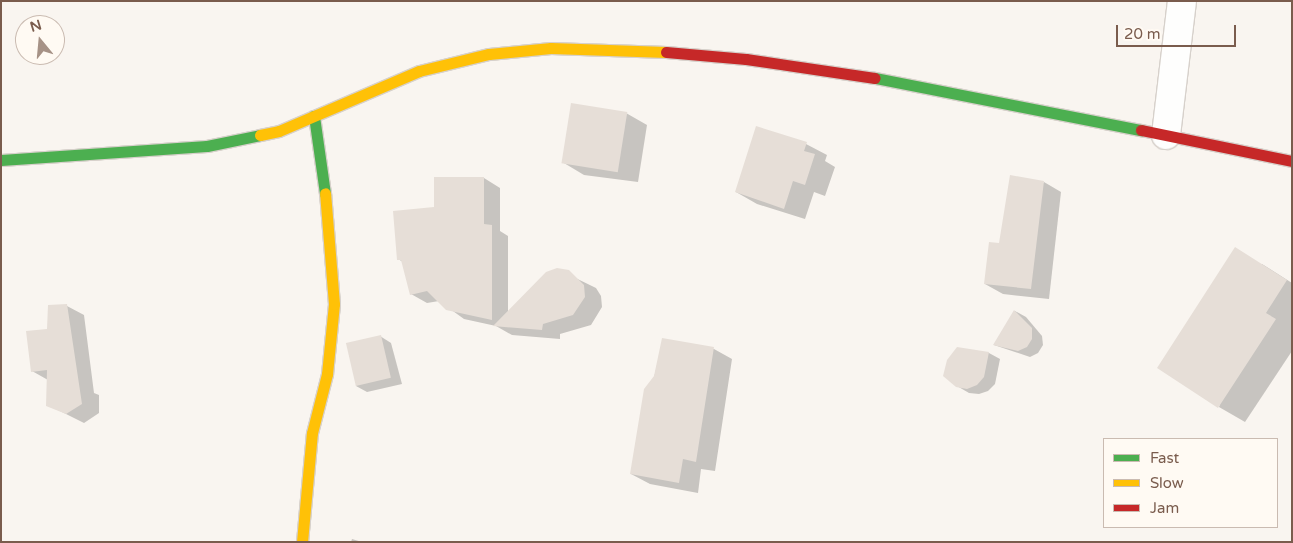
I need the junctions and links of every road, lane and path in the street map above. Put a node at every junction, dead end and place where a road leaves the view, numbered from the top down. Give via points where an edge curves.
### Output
1 (1182, 1) edge
2 (314, 116) junction
3 (1166, 135) junction
4 (1, 160) edge
5 (1292, 161) edge
6 (302, 542) edge

1 - 3 street
2 - 3 street via 419,71 489,54 570,49 649,50 746,59 932,87
2 - 4 street via 279,131 207,146
2 - 6 street via 325,191 334,304 327,374 312,433
3 - 5 street

